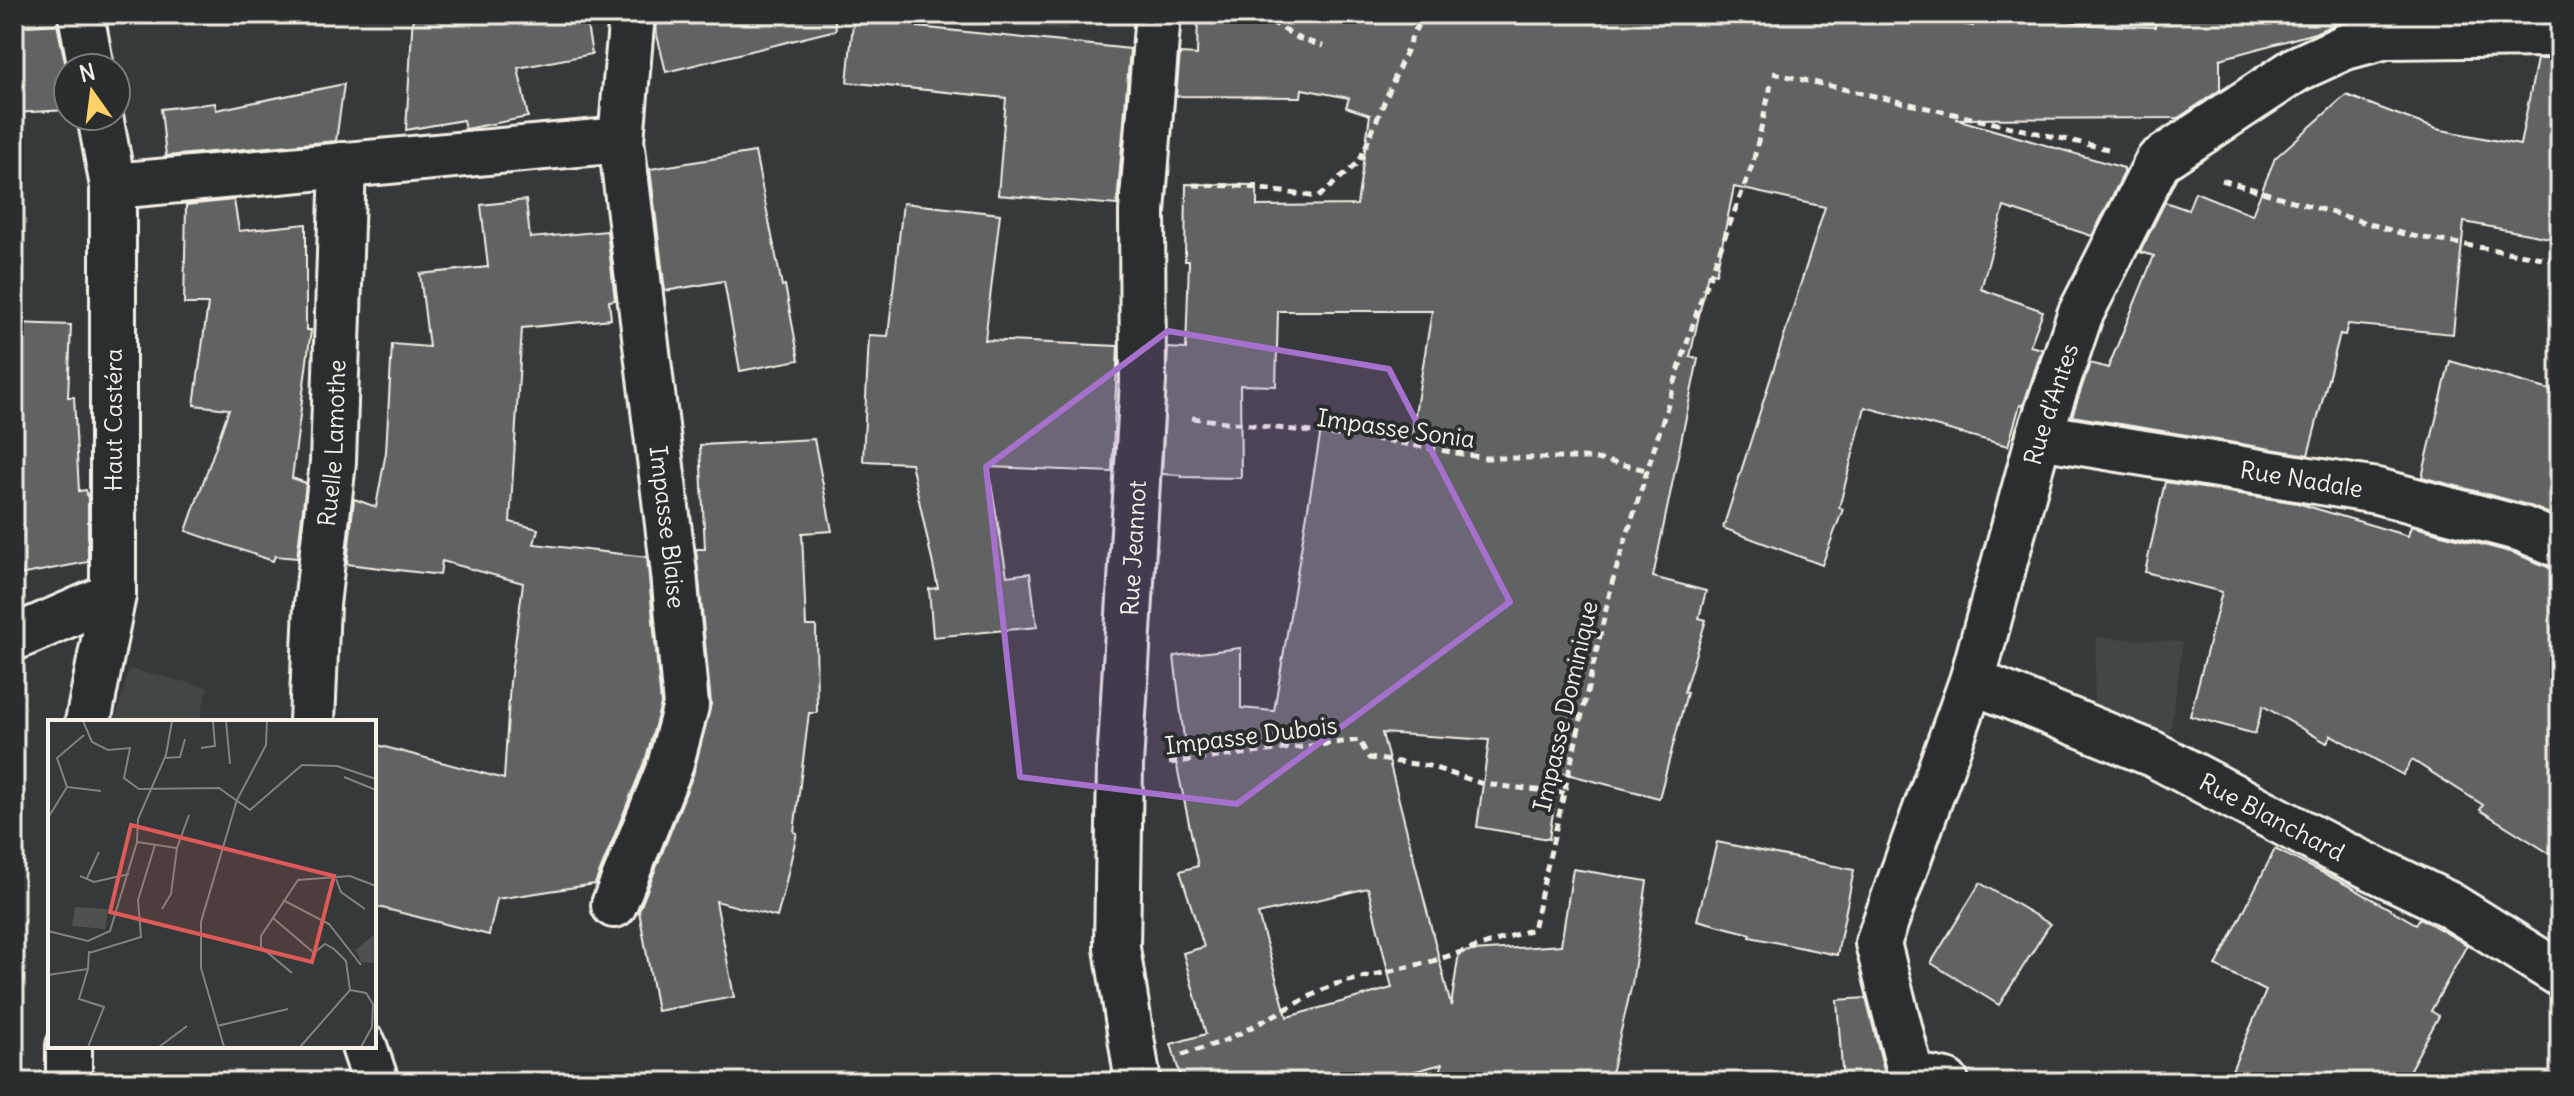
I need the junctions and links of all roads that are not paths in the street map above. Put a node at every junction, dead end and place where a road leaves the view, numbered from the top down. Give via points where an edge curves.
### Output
1 (81, 14) edge
2 (632, 14) edge
3 (1158, 14) edge
4 (2560, 34) edge
5 (88, 52) edge
6 (103, 132) edge
7 (621, 140) junction
8 (343, 165) junction
9 (113, 186) junction
10 (2039, 436) junction
11 (2560, 545) edge
12 (113, 595) junction
13 (14, 638) edge
14 (1972, 681) junction
15 (88, 720) edge
16 (312, 720) edge
17 (614, 905) dead end
18 (2560, 974) edge
19 (69, 1048) edge
20 (365, 1048) edge
21 (1929, 1079) edge
22 (1137, 1080) edge
23 (69, 1082) edge
24 (376, 1082) edge

1 - 5 street
2 - 7 street, Impasse Blaise
3 - 22 street, Rue Jeannot via 1144,184 1143,381 1120,765 1117,948
4 - 10 street, Rue d'Antes via 2386,36 2345,47 2297,69 2158,161 2080,315
6 - 9 street, Haut Castéra
7 - 8 street
7 - 17 street, Impasse Blaise via 686,706 670,766
8 - 9 street
8 - 16 street, Ruelle Lamothe via 333,462 317,605
9 - 12 street, Haut Castéra
10 - 11 street, Rue Nadale via 2377,491 2522,529
10 - 14 street, Rue d'Antes
12 - 13 street
12 - 15 street, Haut Castéra
14 - 18 street, Rue Blanchard via 2153,754 2448,904
14 - 21 street, Rue d'Antes via 1878,943
19 - 23 street
20 - 24 street

